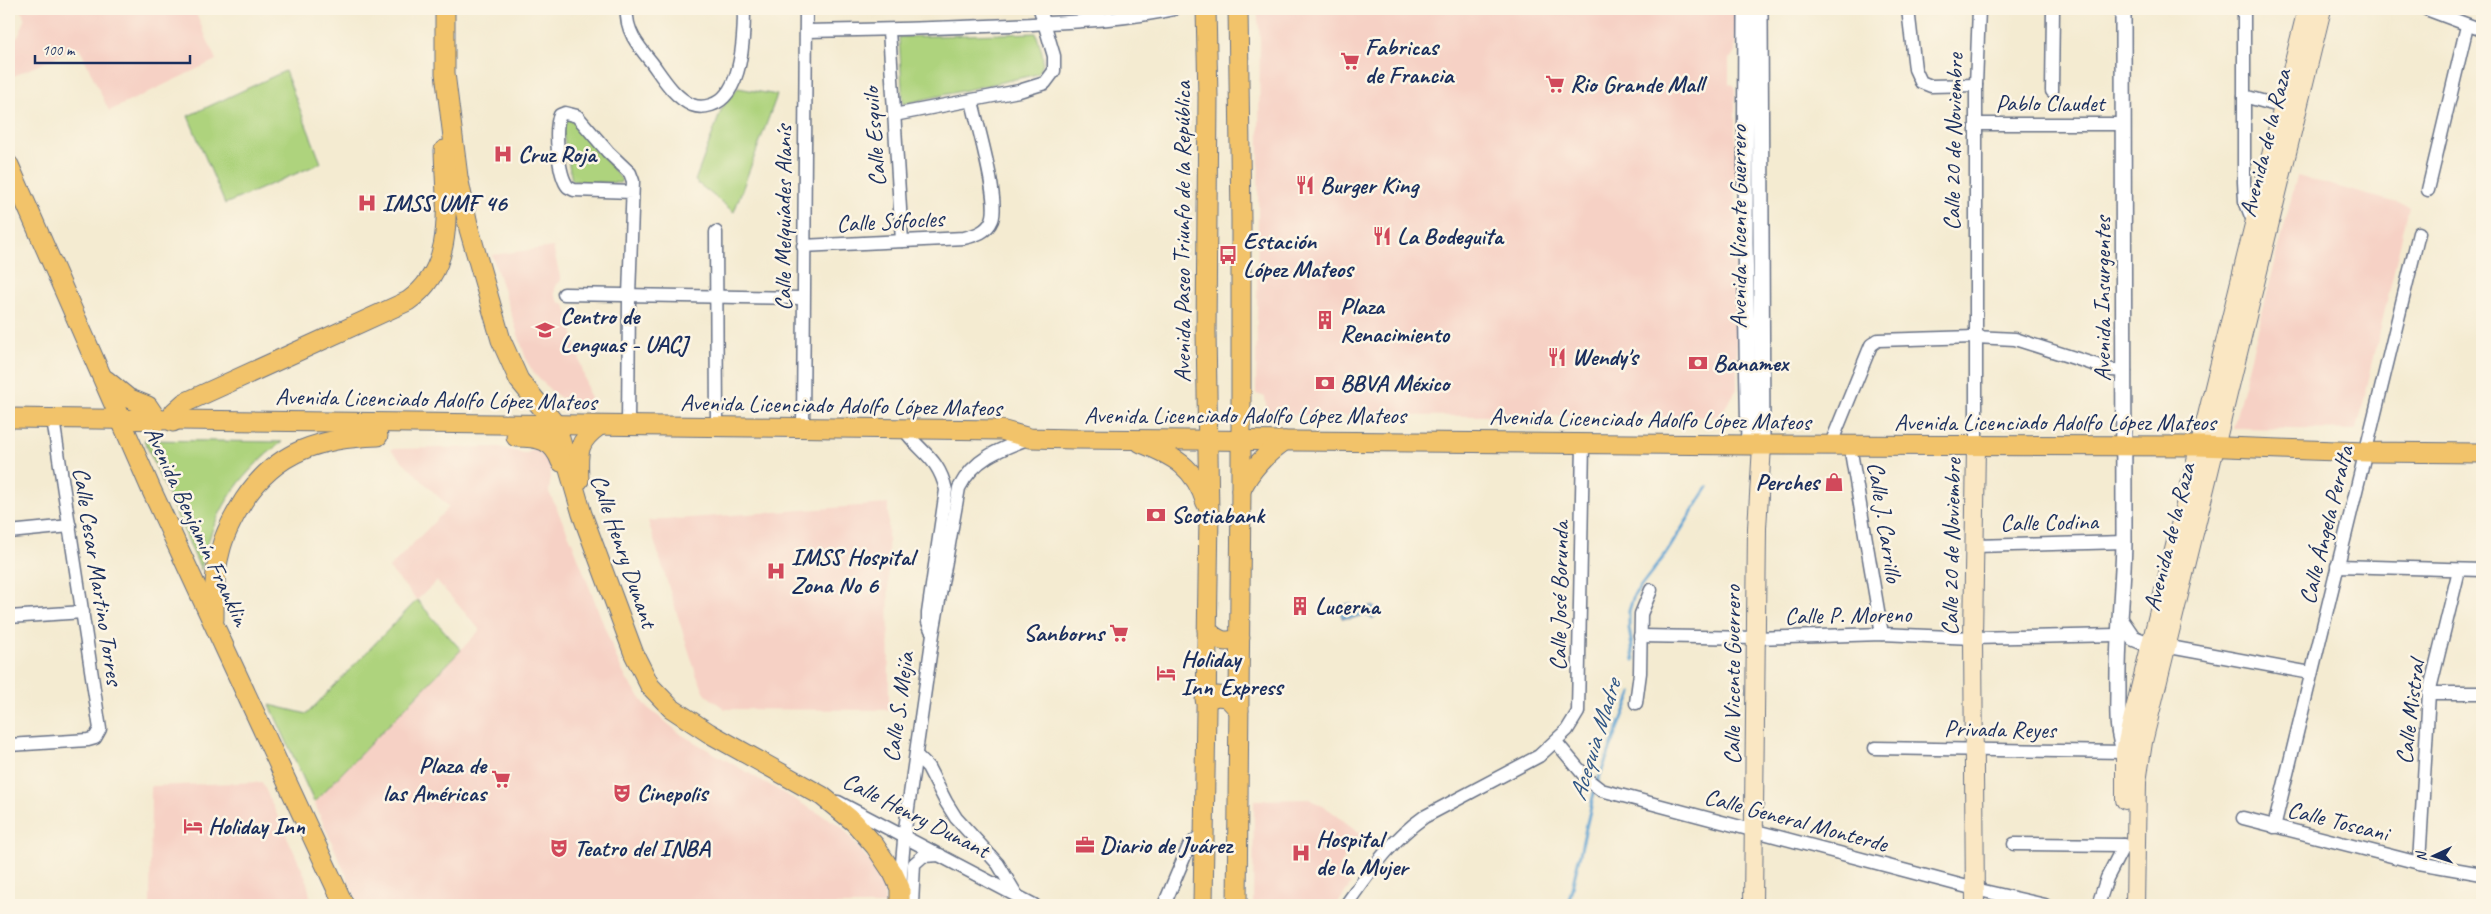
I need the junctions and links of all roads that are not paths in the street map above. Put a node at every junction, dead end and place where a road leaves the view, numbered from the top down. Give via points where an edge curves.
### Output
1 (445, 9) edge
2 (627, 9) edge
3 (744, 9) edge
4 (806, 9) edge
5 (1040, 9) edge
6 (1174, 9) edge
7 (1206, 9) edge
8 (1238, 9) edge
9 (1746, 9) edge
10 (1760, 9) edge
11 (1908, 9) edge
12 (1979, 9) edge
13 (2053, 9) edge
14 (2123, 9) edge
15 (2244, 9) edge
16 (2307, 9) edge
17 (2322, 9) edge
18 (2426, 9) edge
19 (1045, 23) junction
20 (2468, 26) junction
21 (806, 30) junction
22 (889, 30) junction
23 (2482, 30) edge
24 (1976, 85) junction
25 (2052, 92) dead end
26 (2244, 96) junction
27 (972, 101) junction
28 (2283, 107) junction
29 (894, 115) junction
30 (1977, 124) junction
31 (2123, 124) junction
32 (451, 131) junction
33 (9, 165) edge
34 (2428, 190) dead end
35 (632, 192) junction
36 (2255, 226) junction
37 (716, 232) dead end
38 (2419, 233) dead end
39 (902, 241) junction
40 (803, 246) junction
41 (564, 294) dead end
42 (629, 296) junction
43 (716, 297) junction
44 (803, 298) junction
45 (1975, 337) junction
46 (2125, 371) junction
47 (103, 377) junction
48 (9, 418) edge
49 (53, 419) junction
50 (121, 420) junction
51 (165, 422) junction
52 (556, 426) junction
53 (599, 426) junction
54 (628, 426) junction
55 (717, 428) junction
56 (803, 428) junction
57 (902, 428) junction
58 (1030, 438) junction
59 (1131, 439) junction
60 (1208, 440) junction
61 (1240, 440) junction
62 (1284, 441) junction
63 (1583, 443) junction
64 (1755, 446) junction
65 (1830, 446) junction
66 (1850, 446) junction
67 (1976, 446) junction
68 (2124, 446) junction
69 (2207, 447) junction
70 (2366, 452) junction
71 (2482, 453) edge
72 (1241, 490) junction
73 (578, 502) junction
74 (1209, 514) junction
75 (70, 526) junction
76 (9, 532) edge
77 (2124, 542) junction
78 (1975, 546) junction
79 (2337, 566) junction
80 (2459, 570) junction
81 (2482, 570) edge
82 (1651, 590) dead end
83 (83, 612) junction
84 (9, 617) edge
85 (2120, 619) junction
86 (214, 625) junction
87 (1207, 630) junction
88 (933, 634) junction
89 (1882, 634) junction
90 (2118, 635) junction
91 (1640, 636) junction
92 (1240, 638) junction
93 (1756, 638) junction
94 (1973, 638) junction
95 (2159, 645) junction
96 (2311, 673) junction
97 (2482, 693) edge
98 (2429, 694) junction
99 (1205, 700) junction
100 (1636, 703) dead end
101 (1239, 710) junction
102 (1556, 742) junction
103 (9, 745) edge
104 (1875, 748) dead end
105 (1974, 750) junction
106 (2126, 752) junction
107 (917, 756) junction
108 (822, 796) junction
109 (2244, 818) dead end
110 (2274, 827) junction
111 (1754, 830) junction
112 (1204, 832) junction
113 (904, 836) junction
114 (2014, 844) dead end
115 (2124, 845) junction
116 (942, 856) junction
117 (2419, 862) junction
118 (325, 867) junction
119 (2482, 874) edge
120 (1016, 894) junction
121 (900, 896) edge
122 (1975, 897) edge
123 (330, 905) edge
124 (344, 905) edge
125 (912, 905) edge
126 (1034, 905) edge
127 (1164, 905) edge
128 (1203, 905) edge
129 (1237, 905) edge
130 (1346, 905) edge
131 (1753, 905) edge
132 (2045, 905) edge
133 (2098, 905) edge
134 (2124, 905) edge
135 (2135, 905) edge

1 - 32 main road, Calle Henry Dunant via 445,73
2 - 3 street via 631,32 671,89 692,105 703,107 718,102 732,85 741,48
4 - 21 street, Calle Melquíades Alanís
5 - 19 street
6 - 19 street via 1127,18
7 - 60 main road, Avenida Paseo Triunfo de la República
8 - 61 main road
9 - 64 street, Avenida Vicente Guerrero via 1745,214
10 - 64 street, Avenida Vicente Guerrero
11 - 24 street via 1915,69 1921,82 1931,86
12 - 24 street, Calle 20 de Noviembre
13 - 25 street
14 - 31 street, Avenida Insurgentes
15 - 26 street
16 - 28 main road, Avenida de la Raza
17 - 69 main road, Avenida de la Raza
18 - 20 street
19 - 22 street
19 - 27 street via 1054,56 1051,77 1037,87
20 - 23 street
20 - 34 street
21 - 22 street
21 - 40 street, Calle Melquíades Alanís
22 - 29 street, Calle Esquilo
24 - 30 street, Calle 20 de Noviembre
26 - 28 street
26 - 36 street via 2246,201
27 - 29 street
27 - 39 street, Calle Sófocles via 994,200 992,220 980,234 964,238
28 - 36 main road, Avenida de la Raza
29 - 39 street, Calle Esquilo
30 - 31 street, Pablo Claudet
30 - 45 street, Calle 20 de Noviembre
31 - 46 street, Avenida Insurgentes
32 - 51 main road via 444,144 443,247 439,265 420,293 184,403
32 - 52 main road, Calle Henry Dunant via 469,229 501,340 519,380
33 - 47 main road, Avenida Benjamín Franklin
35 - 35 street via 574,190 568,187 563,177 556,127 560,115 565,112 577,116 630,173
35 - 42 street
36 - 69 main road, Avenida de la Raza
37 - 43 street
38 - 70 street, Calle Ángela Peralta
39 - 40 street, Calle Sófocles
40 - 44 street, Calle Melquíades Alanís
41 - 42 street
42 - 43 street
42 - 54 street
43 - 44 street
43 - 55 street
44 - 56 street, Calle Melquíades Alanís
45 - 46 street via 2024,340 2112,370
45 - 65 street via 1883,339 1871,345
45 - 67 street, Calle 20 de Noviembre
46 - 68 street, Avenida Insurgentes
47 - 50 main road, Avenida Benjamín Franklin
47 - 51 main road via 128,398 148,406
48 - 49 main road, Avenida Licenciado Adolfo López Mateos
49 - 50 main road, Avenida Licenciado Adolfo López Mateos
49 - 75 street, Calle Cesar Martino Torres
50 - 51 main road, Avenida Licenciado Adolfo López Mateos
50 - 86 main road, Avenida Benjamín Franklin
51 - 52 main road, Avenida Licenciado Adolfo López Mateos
52 - 53 main road, Avenida Licenciado Adolfo López Mateos
52 - 73 main road, Calle Henry Dunant
53 - 54 main road, Avenida Licenciado Adolfo López Mateos
53 - 73 main road via 587,434 580,447
54 - 55 main road, Avenida Licenciado Adolfo López Mateos
55 - 56 main road, Avenida Licenciado Adolfo López Mateos
56 - 57 main road, Avenida Licenciado Adolfo López Mateos
57 - 58 main road, Avenida Licenciado Adolfo López Mateos via 1000,430
57 - 88 street, Calle S. Mejía via 913,443 933,459 946,490 928,614
58 - 59 main road, Avenida Licenciado Adolfo López Mateos
58 - 88 street, Calle S. Mejía via 988,456 972,467 959,488
59 - 60 main road, Avenida Licenciado Adolfo López Mateos
59 - 74 main road via 1184,465 1200,484
60 - 61 main road, Avenida Licenciado Adolfo López Mateos
60 - 74 main road, Avenida Paseo Triunfo de la República
61 - 62 main road, Avenida Licenciado Adolfo López Mateos
61 - 72 main road
62 - 63 main road, Avenida Licenciado Adolfo López Mateos
62 - 72 main road via 1256,465
63 - 64 main road, Avenida Licenciado Adolfo López Mateos
63 - 102 street, Calle José Borunda via 1580,696 1578,712
64 - 65 main road, Avenida Licenciado Adolfo López Mateos
64 - 93 main road, Calle Vicente Guerrero
65 - 66 main road, Avenida Licenciado Adolfo López Mateos
66 - 67 main road, Avenida Licenciado Adolfo López Mateos
66 - 89 street, Calle J. Carrillo
67 - 68 main road, Avenida Licenciado Adolfo López Mateos
67 - 78 main road, Calle 20 de Noviembre
68 - 69 main road, Avenida Licenciado Adolfo López Mateos
68 - 77 street, Avenida Insurgentes
69 - 70 main road, Avenida Licenciado Adolfo López Mateos
69 - 95 main road, Avenida de la Raza
70 - 71 main road, Avenida Licenciado Adolfo López Mateos
70 - 79 street, Calle Ángela Peralta
72 - 92 main road
73 - 86 main road via 554,447 540,438 384,436 343,438 309,446 268,470 238,509 220,551
73 - 108 main road, Calle Henry Dunant via 634,654 650,686 671,708 709,733
74 - 87 main road, Avenida Paseo Triunfo de la República
75 - 76 street
75 - 83 street, Calle Cesar Martino Torres
77 - 78 street, Calle Codina
77 - 85 street, Avenida Insurgentes
78 - 94 main road, Calle 20 de Noviembre
79 - 80 street
79 - 96 street, Calle Ángela Peralta
80 - 81 street
80 - 98 street, Calle Mistral
82 - 91 street via 1643,608
83 - 84 street
83 - 103 street, Calle Cesar Martino Torres via 100,729 95,738
85 - 90 street, Avenida Insurgentes
85 - 95 street via 2133,638
86 - 118 main road, Avenida Benjamín Franklin
87 - 92 main road via 1224,642
87 - 99 main road, Avenida Paseo Triunfo de la República
88 - 107 street, Calle S. Mejía
89 - 93 street, Calle P. Moreno
89 - 94 street, Calle P. Moreno
90 - 94 street, Calle P. Moreno
90 - 106 street, Avenida Insurgentes via 2118,731
91 - 93 street, Calle P. Moreno
91 - 100 street
92 - 101 main road
93 - 111 main road, Calle Vicente Guerrero
94 - 105 main road, Calle 20 de Noviembre
95 - 96 street
95 - 106 main road, Avenida de la Raza
95 - 135 main road, Avenida de la Raza via 2138,768
96 - 110 street, Calle Ángela Peralta
97 - 98 street
98 - 117 street, Calle Mistral
99 - 101 main road via 1227,697
99 - 112 main road, Avenida Paseo Triunfo de la República
101 - 129 main road
102 - 111 street, Calle General Monterde via 1588,780 1601,790
102 - 130 street, Calle José Borunda via 1539,756 1410,827
104 - 105 street, Privada Reyes
105 - 106 street, Privada Reyes
105 - 122 main road, Calle 20 de Noviembre
106 - 115 main road, Avenida de la Raza
107 - 113 street, Calle S. Mejía
107 - 120 street via 928,767 956,818 998,864
108 - 113 street, Calle Henry Dunant via 845,804
108 - 121 main road via 854,822 875,846
109 - 110 street, Calle Toscani
110 - 117 street, Calle Toscani
111 - 122 street, Calle General Monterde
111 - 131 main road, Calle Vicente Guerrero
112 - 127 street via 1189,846
112 - 128 main road, Avenida Paseo Triunfo de la República
113 - 116 street, Calle Henry Dunant
113 - 121 street, Calle S. Mejía
114 - 115 street
115 - 133 street
115 - 134 main road, Avenida de la Raza
116 - 120 street, Calle Henry Dunant
116 - 125 street via 923,856 914,864
117 - 119 street, Calle Toscani
118 - 123 main road
118 - 124 main road, Avenida Benjamín Franklin
120 - 126 street, Calle Henry Dunant
122 - 132 street, Calle General Monterde

